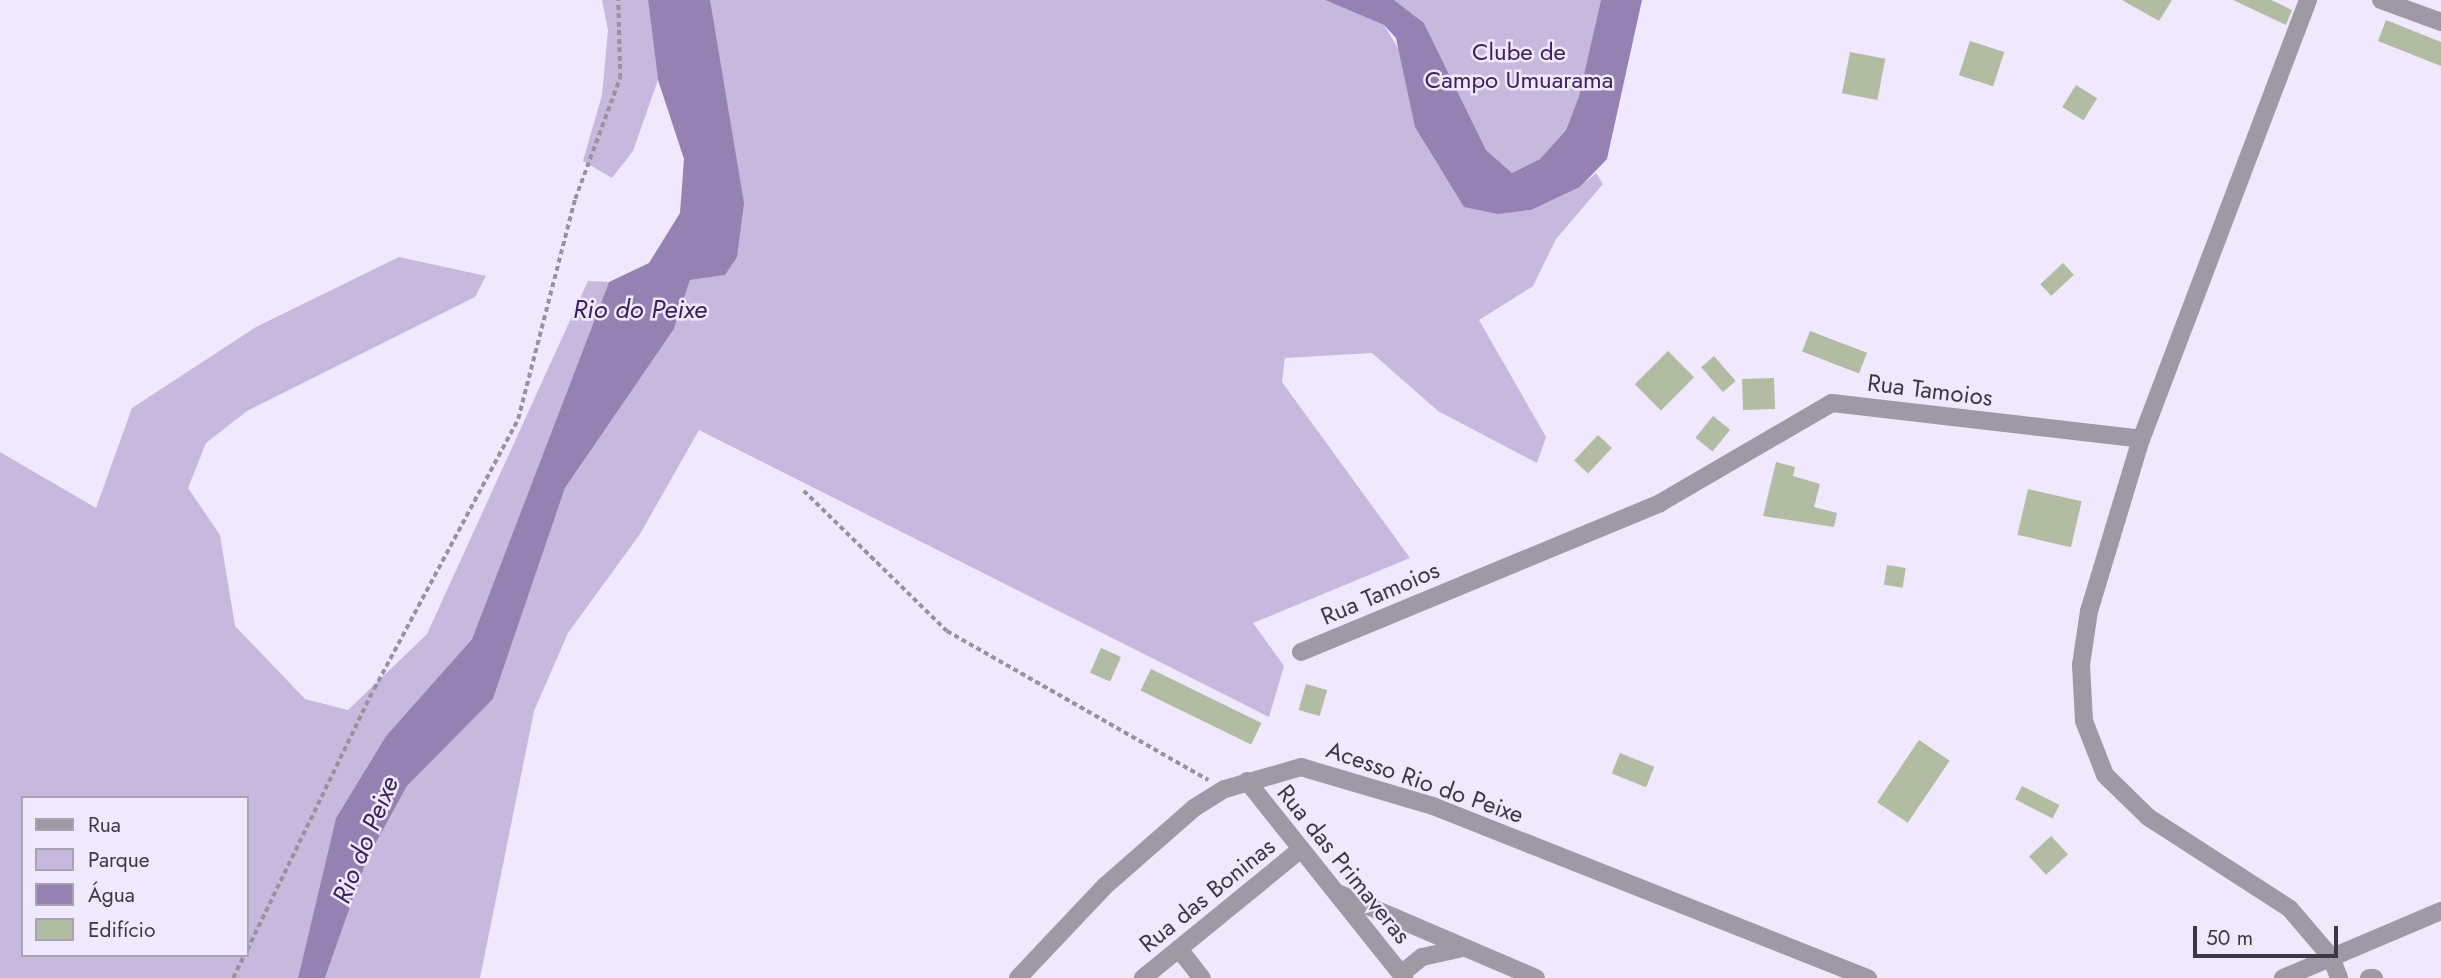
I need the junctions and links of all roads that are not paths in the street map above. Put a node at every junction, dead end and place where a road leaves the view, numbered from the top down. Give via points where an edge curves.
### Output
1 (2308, 0) edge
2 (2381, 0) edge
3 (2441, 22) edge
4 (2141, 439) junction
5 (1301, 652) dead end
6 (1247, 781) junction
7 (1301, 849) junction
8 (1335, 892) junction
9 (2441, 911) edge
10 (1463, 948) junction
11 (1179, 949) junction
12 (2331, 957) junction
13 (1402, 976) edge
14 (1017, 978) edge
15 (1143, 978) edge
16 (1202, 978) edge
17 (1536, 978) edge
18 (1868, 978) edge
19 (2283, 978) edge
20 (2339, 978) edge

1 - 4 street
2 - 3 street
4 - 5 street, Rua Tamoios via 1832,403 1660,503
4 - 12 street via 2089,611 2081,665 2084,720 2092,748 2124,798 2290,909
6 - 7 street, Rua das Primaveras
6 - 14 street, Acesso Rio do Peixe via 1225,789 1158,835
6 - 18 street, Acesso Rio do Peixe via 1301,767 1361,781
7 - 8 street, Rua das Primaveras
7 - 11 street, Rua das Boninas
8 - 10 street
8 - 13 street, Rua das Primaveras
9 - 12 street
10 - 13 street via 1422,957
10 - 17 street
11 - 15 street, Rua das Boninas
11 - 16 street
12 - 19 street
12 - 20 street

